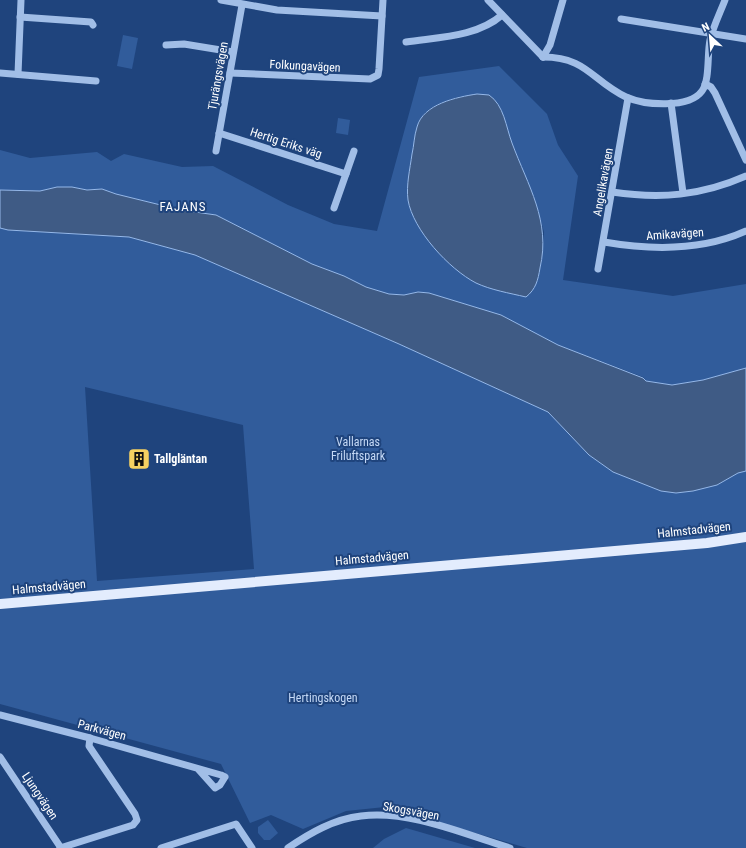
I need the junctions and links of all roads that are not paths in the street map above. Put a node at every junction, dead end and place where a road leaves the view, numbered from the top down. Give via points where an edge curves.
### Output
1 (21, 0) edge
2 (221, 0) edge
3 (383, 0) edge
4 (488, 0) edge
5 (563, 0) edge
6 (725, 0) edge
7 (242, 4) junction
8 (502, 15) junction
9 (382, 16) junction
10 (20, 17) junction
11 (622, 19) dead end
12 (93, 25) dead end
13 (713, 32) junction
14 (746, 39) edge
15 (406, 42) dead end
16 (166, 45) dead end
17 (232, 52) junction
18 (543, 57) junction
19 (0, 73) edge
20 (230, 73) junction
21 (18, 74) junction
22 (96, 81) dead end
23 (706, 84) junction
24 (628, 98) junction
25 (671, 103) junction
26 (219, 133) junction
27 (216, 151) dead end
28 (354, 151) dead end
29 (746, 160) edge
30 (346, 174) junction
31 (746, 176) edge
32 (612, 192) junction
33 (683, 193) junction
34 (334, 208) dead end
35 (746, 231) edge
36 (604, 242) junction
37 (598, 269) dead end
38 (746, 537) edge
39 (0, 604) edge
40 (0, 715) edge
41 (90, 738) junction
42 (0, 757) edge
43 (198, 769) dead end
44 (61, 848) edge
45 (161, 848) edge
46 (252, 848) edge
47 (288, 848) edge
48 (510, 848) edge

1 - 10 street
2 - 7 street
3 - 9 street
4 - 8 street
5 - 18 street via 550,45
6 - 13 street
7 - 9 street via 277,10
7 - 17 street, Tjurängsvägen
8 - 15 street via 479,29
8 - 18 street
9 - 20 street, Folkungavägen via 378,75 370,80
10 - 12 street via 91,22
10 - 21 street
11 - 13 street
13 - 14 street
13 - 23 street
16 - 17 street via 184,44
17 - 20 street, Tjurängsvägen
18 - 24 street via 566,59 576,63
19 - 21 street
20 - 26 street, Tjurängsvägen
21 - 22 street
23 - 25 street via 695,96
23 - 29 street via 715,93
24 - 25 street via 643,102
24 - 32 street, Angelikavägen
25 - 33 street
26 - 27 street, Tjurängsvägen
26 - 30 street, Hertig Eriks väg
28 - 30 street
30 - 34 street
31 - 33 street via 713,189
32 - 33 street via 642,196
32 - 36 street, Angelikavägen
35 - 36 street, Amikavägen via 716,241 668,247 632,247
36 - 37 street, Angelikavägen
38 - 39 main road, Halmstadvägen via 707,543
40 - 41 street, Parkvägen
41 - 43 street, Parkvägen
41 - 44 street via 89,746 137,820 133,825
42 - 44 street, Ljungvägen
45 - 46 street via 236,824
47 - 48 street, Skogsvägen via 329,825 359,816 377,815 427,823

